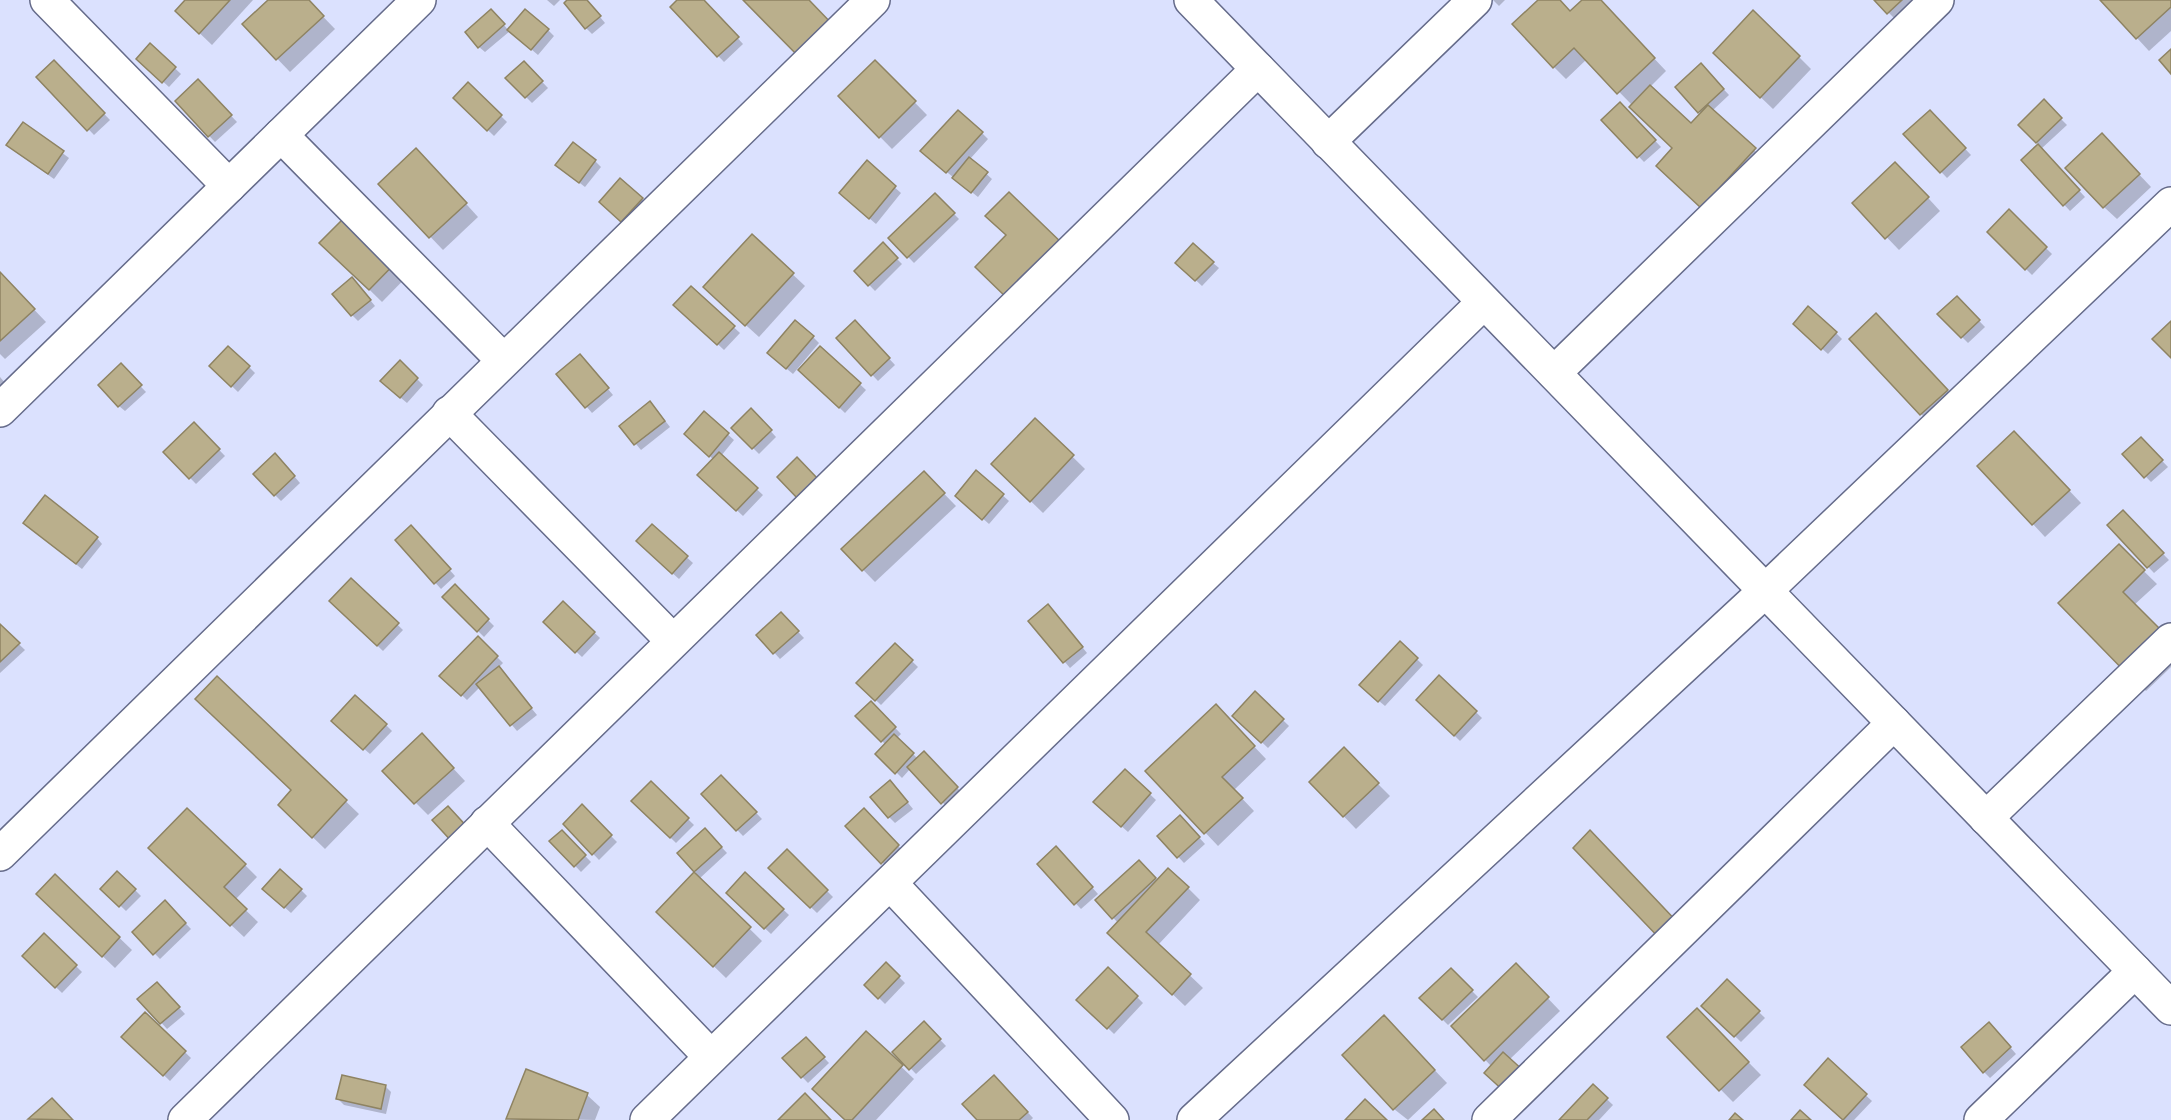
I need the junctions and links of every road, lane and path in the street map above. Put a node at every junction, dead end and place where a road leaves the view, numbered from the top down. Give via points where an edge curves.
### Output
1 (47, 0) edge
2 (419, 0) edge
3 (873, 0) edge
4 (1191, 0) edge
5 (1475, 0) edge
6 (1937, 0) edge
7 (1258, 69) junction
8 (281, 135) junction
9 (1328, 142) junction
10 (229, 186) junction
11 (2171, 204) edge
12 (1484, 302) junction
13 (503, 360) junction
14 (1554, 373) junction
15 (0, 410) edge
16 (449, 413) junction
17 (1765, 591) junction
18 (2171, 640) edge
19 (673, 641) junction
20 (1894, 723) junction
21 (1986, 819) junction
22 (487, 823) junction
23 (0, 854) edge
24 (890, 883) junction
25 (2135, 971) junction
26 (2171, 1008) edge
27 (711, 1057) junction
28 (185, 1120) edge
29 (647, 1120) edge
30 (1112, 1120) edge
31 (1194, 1120) edge
32 (1489, 1120) edge
33 (1981, 1120) edge

1 - 10 street
2 - 8 street
3 - 13 street
4 - 7 street
5 - 9 street
6 - 14 street
7 - 9 street
7 - 19 street
8 - 10 street
8 - 13 street
9 - 12 street
10 - 15 street
11 - 17 street
12 - 14 street
12 - 24 street
13 - 16 street
14 - 17 street
16 - 19 street
16 - 23 street
17 - 20 street
17 - 31 street
18 - 21 street
19 - 22 street
20 - 21 street
20 - 32 street
21 - 25 street
22 - 27 street
22 - 28 street
24 - 27 street
24 - 30 street
25 - 26 street
25 - 33 street
27 - 29 street

